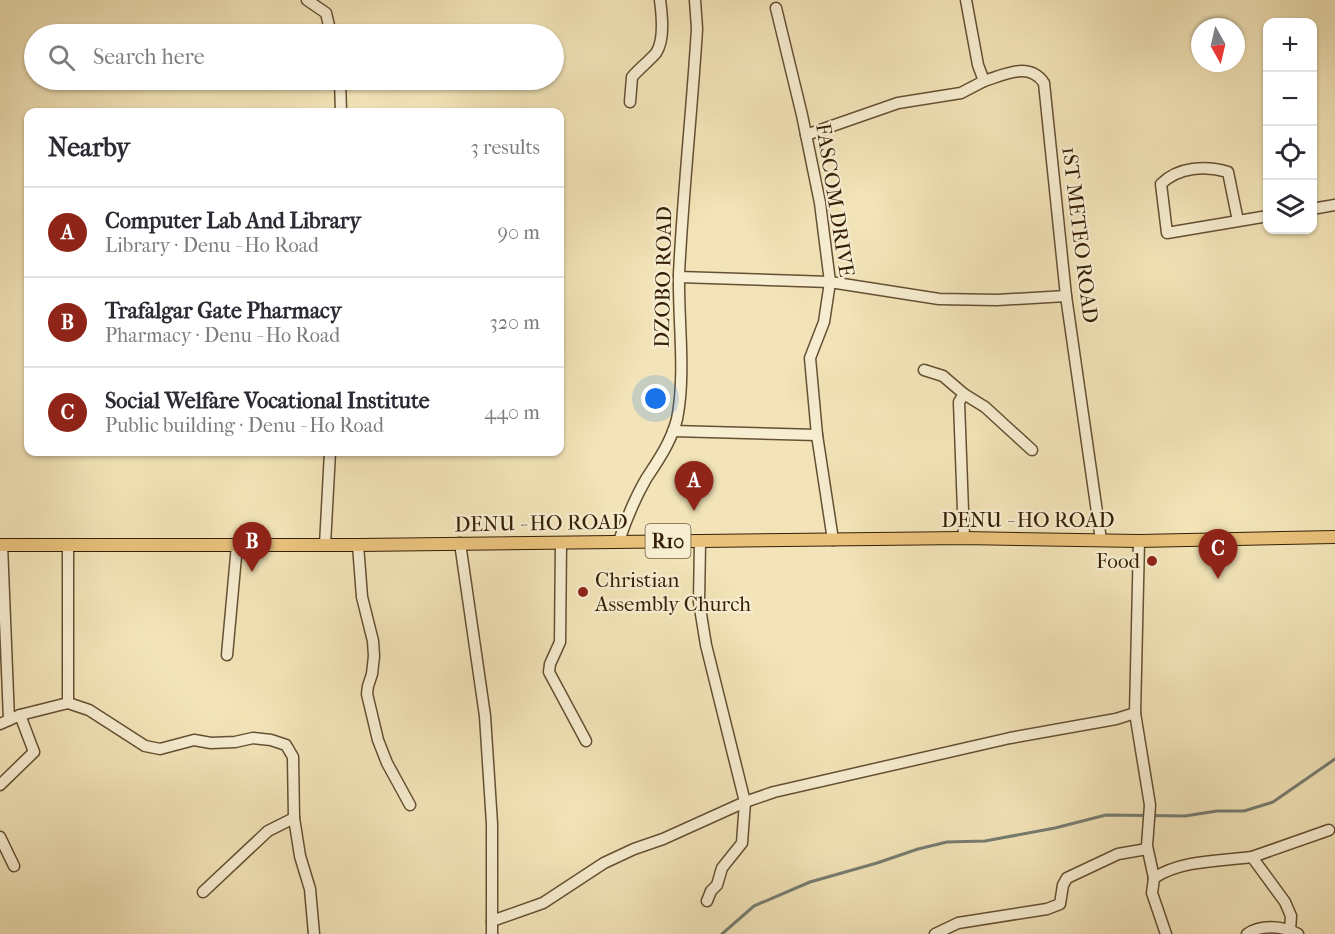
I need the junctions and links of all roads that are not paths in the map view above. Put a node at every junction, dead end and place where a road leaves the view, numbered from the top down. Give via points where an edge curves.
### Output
1 (307, 0) edge
2 (660, 0) edge
3 (696, 0) edge
4 (966, 0) edge
5 (776, 8) dead end
6 (329, 24) edge
7 (984, 81) junction
8 (340, 90) edge
9 (630, 102) dead end
10 (341, 108) edge
11 (806, 135) junction
12 (1335, 206) edge
13 (1317, 208) edge
14 (1263, 217) edge
15 (1238, 221) junction
16 (679, 277) junction
17 (830, 282) junction
18 (1066, 296) junction
19 (924, 370) dead end
20 (964, 394) junction
21 (674, 431) junction
22 (817, 435) junction
23 (1032, 450) dead end
24 (330, 456) edge
25 (1335, 537) edge
26 (964, 538) junction
27 (833, 540) junction
28 (1101, 540) junction
29 (1139, 540) junction
30 (619, 541) junction
31 (700, 542) junction
32 (460, 543) junction
33 (561, 543) junction
34 (1, 545) edge
35 (237, 545) junction
36 (325, 545) junction
37 (358, 545) junction
38 (68, 546) junction
39 (227, 655) dead end
40 (68, 703) junction
41 (1135, 713) junction
42 (20, 715) junction
43 (5, 722) edge
44 (586, 741) dead end
45 (0, 785) edge
46 (745, 802) junction
47 (410, 805) dead end
48 (294, 818) junction
49 (1329, 830) dead end
50 (0, 837) edge
51 (1147, 849) junction
52 (1252, 857) junction
53 (14, 866) dead end
54 (1153, 881) junction
55 (204, 892) dead end
56 (707, 901) dead end
57 (492, 921) junction
58 (1294, 932) edge
59 (314, 934) edge
60 (492, 934) edge
61 (935, 934) edge
62 (1166, 934) edge
63 (1247, 934) edge

1 - 6 street via 326,13
2 - 9 street via 661,36 657,51 632,77
3 - 16 street, DZOBO ROAD
4 - 7 street
5 - 11 street, FASCOM DRIVE
7 - 11 street via 961,93 886,106
7 - 18 street, 1ST METEO ROAD via 1028,70 1044,83
8 - 10 street
11 - 17 street, FASCOM DRIVE
12 - 13 street
14 - 15 street
15 - 15 street via 1167,233 1161,184 1171,174 1192,169 1228,172
16 - 17 street
16 - 21 street, DZOBO ROAD via 681,359
17 - 18 street via 939,299
17 - 22 street, FASCOM DRIVE via 824,322 810,358
18 - 28 street, 1ST METEO ROAD
19 - 20 street via 943,376
20 - 23 street via 985,407
20 - 26 street via 959,402
21 - 22 street
21 - 30 street, DZOBO ROAD via 645,481
22 - 27 street, FASCOM DRIVE
24 - 36 street
25 - 29 main road, DENU - HO ROAD / R10
26 - 27 main road, DENU - HO ROAD / R10
26 - 28 main road, DENU - HO ROAD / R10
27 - 31 main road, DENU - HO ROAD / R10
28 - 29 main road, DENU - HO ROAD / R10
29 - 41 street
30 - 31 main road, DENU - HO ROAD / R10
30 - 33 main road, DENU - HO ROAD / R10
31 - 46 street via 699,602 706,645
32 - 33 main road, DENU - HO ROAD / R10
32 - 37 main road, DENU - HO ROAD / R10
32 - 57 street via 485,716 492,824
33 - 44 street via 560,642 549,672
34 - 38 main road, DENU - HO ROAD / R10
34 - 43 street
35 - 36 main road, DENU - HO ROAD / R10
35 - 38 main road, DENU - HO ROAD / R10
35 - 39 street
36 - 37 main road, DENU - HO ROAD / R10
37 - 47 street via 362,597 373,641 368,694 378,740
38 - 40 street
40 - 42 street
40 - 48 street via 89,710 145,746 160,749 194,740 219,743 253,738 286,746 292,757
41 - 46 street via 1010,738
41 - 51 street via 1149,810
42 - 43 street
42 - 45 street via 34,752
46 - 56 street via 742,843 722,868
46 - 57 street via 604,863 543,903
48 - 55 street via 268,831
48 - 59 street via 310,889
49 - 52 street
50 - 53 street
51 - 54 street
51 - 61 street via 1118,854 1067,878 1060,904 958,923
52 - 54 street via 1195,864 1167,872
52 - 58 street via 1285,902
54 - 62 street via 1152,893
57 - 60 street
58 - 63 street via 1266,927

